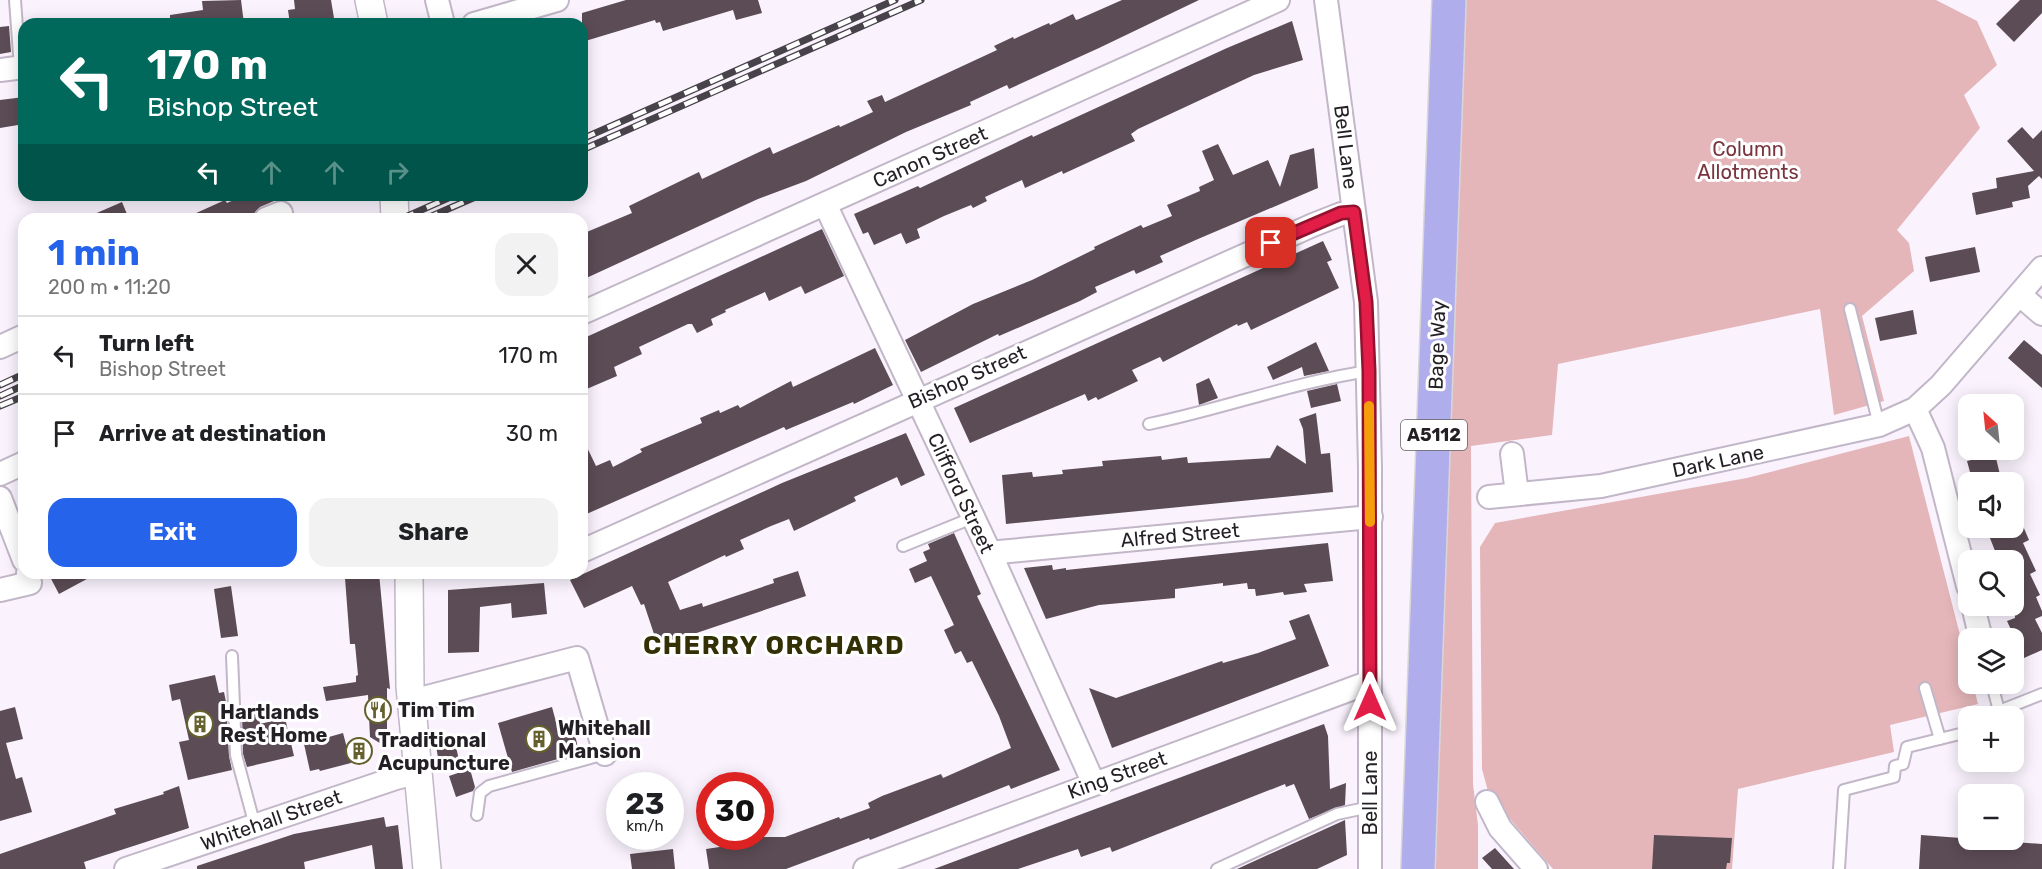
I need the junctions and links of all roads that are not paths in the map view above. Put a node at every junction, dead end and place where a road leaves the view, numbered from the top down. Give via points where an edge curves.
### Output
1 (15, 0) edge
2 (369, 0) edge
3 (438, 0) edge
4 (557, 0) edge
5 (1278, 0) edge
6 (1326, 0) edge
7 (1449, 0) edge
8 (373, 18) edge
9 (442, 18) edge
10 (495, 18) edge
11 (15, 68) edge
12 (825, 204) junction
13 (1354, 212) junction
14 (2042, 268) edge
15 (2020, 295) junction
16 (1850, 309) dead end
17 (588, 310) edge
18 (2042, 314) edge
19 (18, 339) edge
20 (0, 347) edge
21 (1369, 371) junction
22 (916, 400) junction
23 (1915, 409) junction
24 (1149, 424) dead end
25 (1879, 424) junction
26 (1512, 454) dead end
27 (18, 466) edge
28 (0, 474) edge
29 (1517, 494) junction
30 (1489, 496) dead end
31 (0, 498) edge
32 (1371, 517) junction
33 (972, 518) junction
34 (18, 541) edge
35 (903, 546) dead end
36 (588, 547) edge
37 (1959, 550) edge
38 (991, 555) junction
39 (29, 579) edge
40 (409, 579) edge
41 (0, 590) edge
42 (232, 656) dead end
43 (1370, 682) junction
44 (1925, 687) dead end
45 (2042, 694) edge
46 (412, 701) junction
47 (2017, 706) edge
48 (1958, 734) edge
49 (1940, 739) junction
50 (604, 754) joint
51 (417, 773) junction
52 (1094, 784) junction
53 (1486, 802) dead end
54 (1370, 807) junction
55 (477, 815) dead end
56 (255, 826) junction
57 (126, 869) edge
58 (427, 869) edge
59 (865, 869) edge
60 (1217, 869) edge
61 (1370, 869) edge
62 (1418, 869) edge
63 (1536, 869) edge
64 (1839, 869) edge

1 - 11 lane
2 - 8 street
3 - 9 street
4 - 10 street
5 - 12 street, Canon Street
6 - 13 street, Bell Lane
7 - 62 main road, Bage Way / A5112
12 - 17 street, Canon Street
12 - 22 street, Clifford Street
13 - 21 street, Bell Lane via 1366,302
13 - 22 street, Bishop Street via 1313,225
14 - 15 street
15 - 18 street
15 - 23 street
16 - 25 lane
19 - 20 street
21 - 24 lane via 1331,376 1200,414
21 - 32 street, Bell Lane
22 - 33 street, Clifford Street
22 - 36 street, Bishop Street
23 - 25 street, Dark Lane
23 - 37 street via 1934,448
25 - 29 street, Dark Lane via 1601,486
26 - 29 street
27 - 28 street
29 - 30 street, Dark Lane
31 - 34 street
32 - 38 street, Alfred Street
32 - 43 street, Bell Lane
33 - 35 lane
33 - 38 street, Clifford Street
38 - 52 street, Clifford Street
39 - 41 street via 30,583
40 - 46 street
42 - 56 lane via 236,755
43 - 52 street, King Street
43 - 54 street, Bell Lane
44 - 49 lane
45 - 47 lane
46 - 50 street via 577,658
46 - 51 street
48 - 49 lane
49 - 64 lane via 1907,747 1903,764 1895,766 1894,777 1844,790
50 - 55 lane via 489,786 480,793
51 - 56 street, Whitehall Street
51 - 58 street
52 - 59 street, King Street
53 - 63 street via 1500,828
54 - 60 lane via 1337,814
54 - 61 street, Bell Lane
56 - 57 street, Whitehall Street

